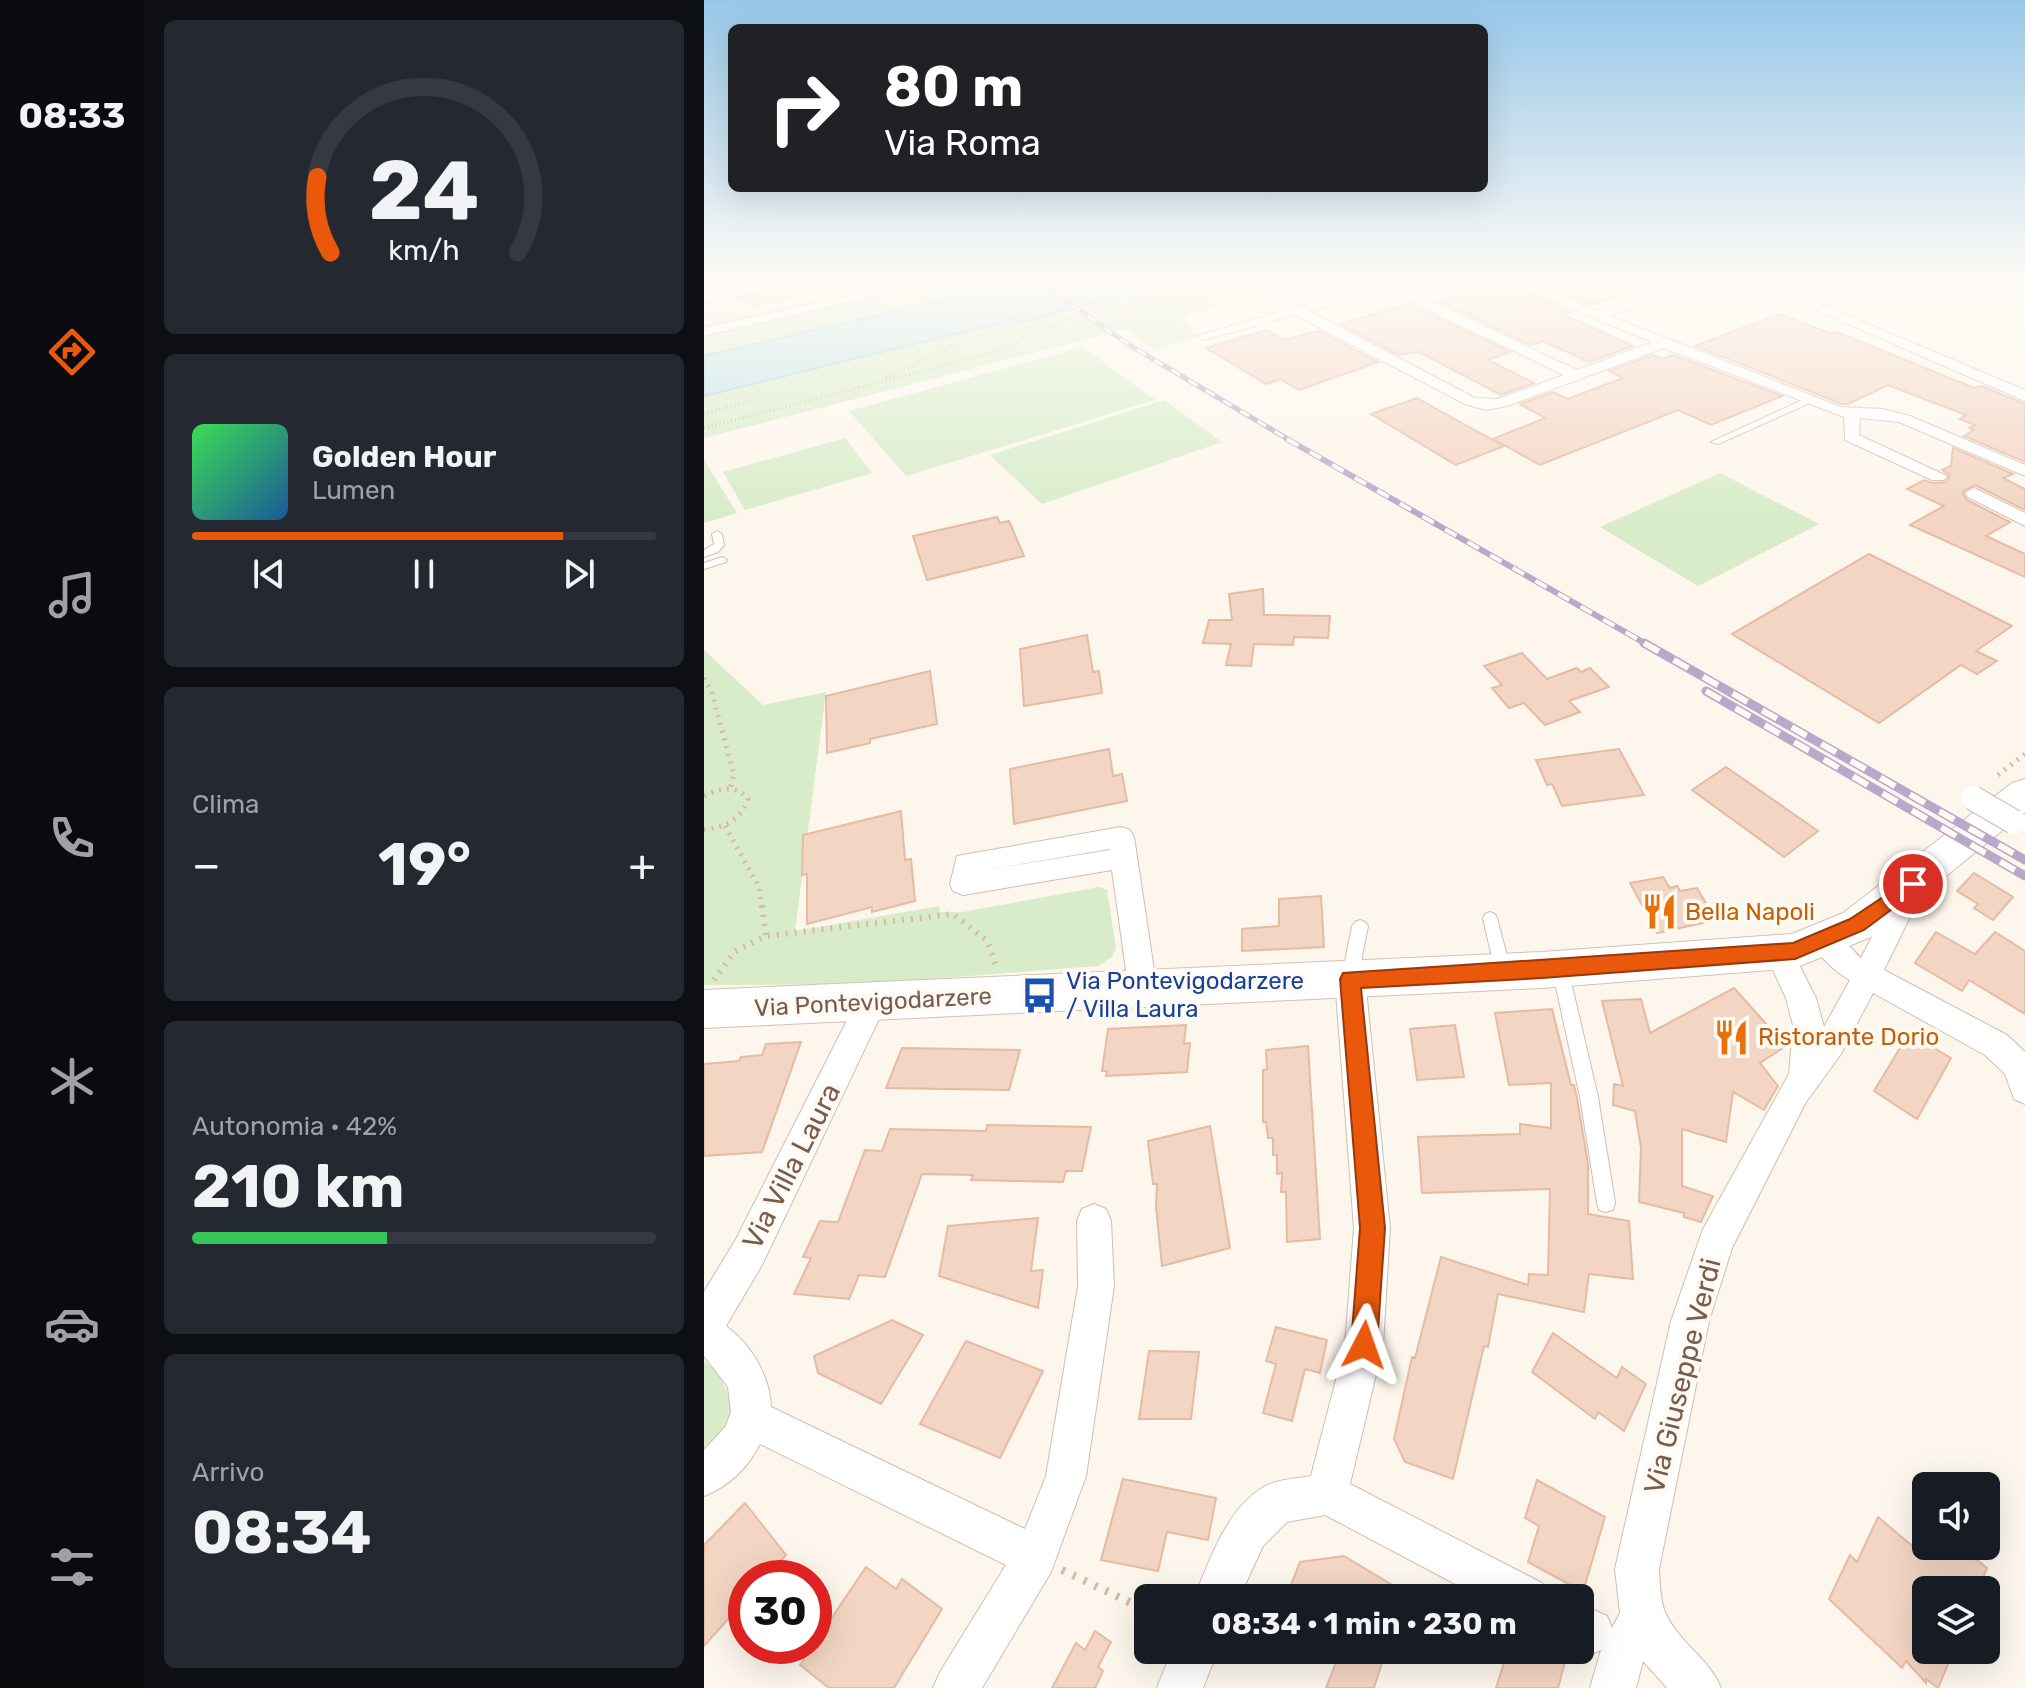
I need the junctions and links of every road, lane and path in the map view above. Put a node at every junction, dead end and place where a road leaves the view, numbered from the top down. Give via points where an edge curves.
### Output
1 (922, 361) edge
2 (961, 361) edge
3 (1394, 361) edge
4 (1547, 361) edge
5 (1615, 361) edge
6 (1712, 361) edge
7 (1942, 361) edge
8 (1576, 375) junction
9 (872, 384) junction
10 (2025, 396) edge
11 (754, 400) dead end
12 (1809, 400) junction
13 (704, 414) edge
14 (1852, 415) junction
15 (704, 428) edge
16 (1715, 442) dead end
17 (2025, 471) edge
18 (1938, 476) dead end
19 (1974, 493) dead end
20 (2025, 520) edge
21 (717, 534) dead end
22 (704, 554) edge
23 (722, 560) dead end
24 (704, 566) edge
25 (704, 678) edge
26 (730, 789) junction
27 (704, 796) edge
28 (1973, 798) dead end
29 (2021, 814) edge
30 (725, 826) junction
31 (704, 830) edge
32 (1124, 858) junction
33 (1913, 884) junction
34 (1490, 918) dead end
35 (1360, 926) dead end
36 (766, 936) junction
37 (1825, 941) junction
38 (1779, 953) junction
39 (1559, 968) junction
40 (1503, 972) junction
41 (1867, 976) junction
42 (1350, 979) junction
43 (1157, 988) junction
44 (1002, 996) junction
45 (708, 997) edge
46 (872, 1002) junction
47 (1804, 1077) junction
48 (2025, 1089) edge
49 (1606, 1203) dead end
50 (1094, 1221) dead end
51 (704, 1327) edge
52 (704, 1334) edge
53 (750, 1418) junction
54 (704, 1476) edge
55 (1327, 1494) junction
56 (1036, 1557) junction
57 (1223, 1584) edge
58 (1500, 1584) edge
59 (1134, 1604) edge
60 (1643, 1616) junction
61 (1189, 1664) edge
62 (956, 1688) edge
63 (1180, 1688) edge
64 (1613, 1688) edge
65 (1698, 1688) edge

1 - 9 path
2 - 9 path
3 - 8 street via 1475,403 1497,404
4 - 8 street
5 - 8 street
6 - 12 street
7 - 10 street
9 - 15 path
11 - 13 path
12 - 14 street
12 - 16 lane
14 - 17 street via 1904,419
14 - 18 street via 1851,437
19 - 20 street
21 - 22 lane via 719,545
23 - 24 lane
25 - 26 path via 734,775
26 - 27 path
26 - 30 path via 748,799 743,813
28 - 29 street, bridge
29 - 33 main road, Via Pontevigodarzere
30 - 31 path
30 - 36 path via 759,887
32 - 32 street via 1121,837 966,863 963,884
32 - 43 street via 1140,970
33 - 37 main road, Via Pontevigodarzere
33 - 41 street, Via Giuseppe Verdi
34 - 40 lane
35 - 42 lane
36 - 44 path via 953,914 986,937
36 - 45 path via 743,944 721,963
37 - 38 main road, Via Pontevigodarzere
37 - 41 street
38 - 39 main road, Via Pontevigodarzere
38 - 47 street, Via Giuseppe Verdi via 1809,1017
39 - 40 main road, Via Pontevigodarzere
39 - 49 lane via 1589,1097
40 - 42 main road, Via Pontevigodarzere
41 - 47 street, Via Giuseppe Verdi via 1830,1044
41 - 48 street via 1996,1045 2018,1066
42 - 43 main road, Via Pontevigodarzere
42 - 55 street via 1372,1228 1364,1345
43 - 44 main road, Via Pontevigodarzere
44 - 46 main road, Via Pontevigodarzere
45 - 46 main road, Via Pontevigodarzere
46 - 51 street, Via Villa Laura via 749,1252
47 - 60 street, Via Giuseppe Verdi via 1716,1242 1690,1321 1637,1569
50 - 56 street via 1096,1286 1066,1476
52 - 53 street via 730,1354 747,1380 753,1402
53 - 54 street via 741,1440
53 - 56 street
55 - 57 street via 1276,1503 1248,1531
55 - 58 street
56 - 59 path
56 - 62 street
60 - 64 street via 1624,1649
60 - 65 street via 1659,1645
61 - 63 street

